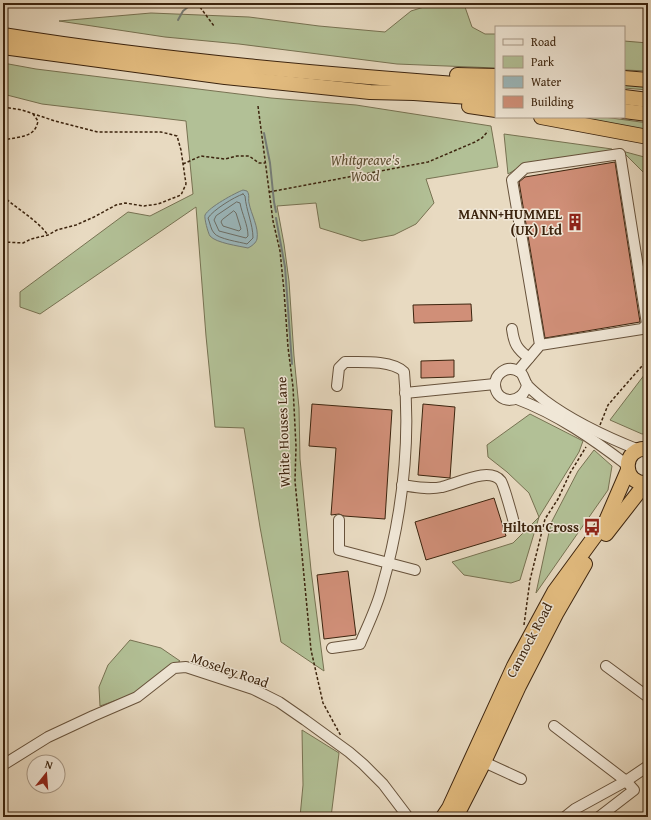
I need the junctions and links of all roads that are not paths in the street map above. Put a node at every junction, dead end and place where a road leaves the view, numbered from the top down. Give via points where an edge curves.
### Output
1 (3, 35) edge
2 (3, 47) edge
3 (495, 76) edge
4 (625, 78) edge
5 (648, 80) edge
6 (433, 82) junction
7 (495, 87) edge
8 (370, 92) junction
9 (625, 97) edge
10 (495, 99) edge
11 (648, 100) edge
12 (495, 110) edge
13 (625, 111) edge
14 (648, 114) edge
15 (546, 118) edge
16 (648, 137) edge
17 (512, 329) dead end
18 (540, 345) junction
19 (529, 358) junction
20 (518, 371) junction
21 (495, 384) junction
22 (527, 384) junction
23 (337, 386) dead end
24 (405, 393) junction
25 (517, 399) junction
26 (594, 435) junction
27 (645, 449) edge
28 (628, 468) junction
29 (646, 483) edge
30 (402, 486) junction
31 (339, 520) dead end
32 (514, 523) dead end
33 (388, 563) junction
34 (415, 570) dead end
35 (332, 648) dead end
36 (606, 666) dead end
37 (648, 697) edge
38 (554, 726) dead end
39 (484, 762) junction
40 (3, 765) edge
41 (648, 766) edge
42 (521, 779) dead end
43 (626, 781) junction
44 (407, 816) edge
45 (443, 817) edge
46 (456, 817) edge
47 (565, 817) edge
48 (599, 817) edge

1 - 6 highway via 255,68
2 - 8 highway via 225,77
3 - 6 highway via 442,75
4 - 5 highway
6 - 7 highway
8 - 10 highway
8 - 12 highway
9 - 11 highway
13 - 14 highway
15 - 16 highway
17 - 19 street via 520,351
18 - 18 street via 512,180 524,168 620,154 646,324 642,330
18 - 19 street
19 - 20 street
20 - 21 street via 502,371
20 - 22 street via 523,374
21 - 24 street
21 - 25 street via 496,390 505,399
22 - 25 street
22 - 26 street via 545,401
23 - 24 street via 339,368 345,362 390,364 404,372
24 - 30 street via 405,458
25 - 26 street via 539,407
26 - 27 street
26 - 28 street
27 - 28 highway, Cannock Road via 630,457
28 - 29 highway via 634,480
28 - 45 highway, Cannock Road via 606,521 554,592 520,655
29 - 39 highway, Cannock Road via 581,570 519,686
30 - 32 street via 426,489 492,475 501,481
30 - 33 street via 397,527
31 - 33 street via 339,550
33 - 34 street
33 - 35 street via 381,592 360,644
36 - 37 street
38 - 43 street
39 - 42 street
39 - 46 highway, Cannock Road
40 - 44 street, Moseley Road via 48,737 138,697 174,668 186,667 253,690 279,702 349,752 383,784
41 - 43 street
43 - 47 street
43 - 48 street via 634,790

